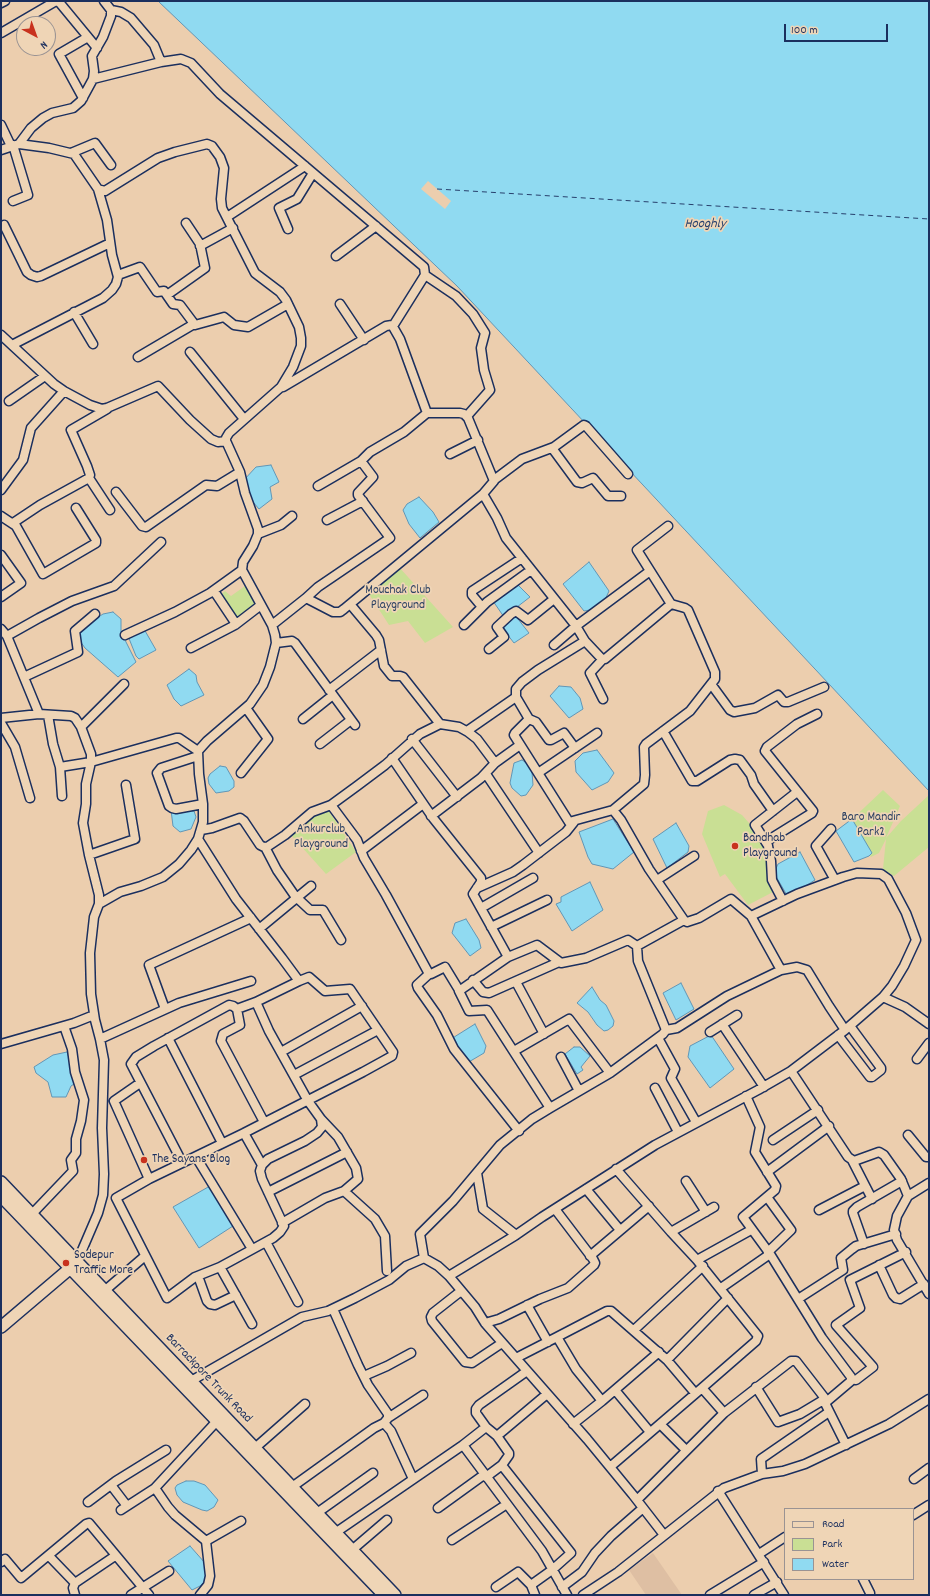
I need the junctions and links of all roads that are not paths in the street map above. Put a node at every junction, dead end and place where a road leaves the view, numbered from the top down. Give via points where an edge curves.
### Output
1 (5, 1) edge
2 (104, 1) edge
3 (1, 3) edge
4 (111, 10) junction
5 (1, 33) edge
6 (88, 37) junction
7 (97, 48) junction
8 (161, 62) junction
9 (93, 78) junction
10 (83, 98) junction
11 (1, 125) edge
12 (14, 145) junction
13 (1, 150) edge
14 (72, 153) junction
15 (111, 165) dead end
16 (305, 166) junction
17 (313, 173) junction
18 (98, 189) junction
19 (13, 201) dead end
20 (227, 217) junction
21 (186, 223) dead end
22 (4, 225) dead end
23 (376, 226) junction
24 (233, 228) junction
25 (288, 229) dead end
26 (110, 243) junction
27 (200, 246) junction
28 (336, 256) dead end
29 (425, 275) junction
30 (118, 276) junction
31 (167, 295) junction
32 (288, 304) junction
33 (340, 304) dead end
34 (74, 312) junction
35 (194, 324) junction
36 (393, 326) junction
37 (1, 335) edge
38 (364, 340) junction
39 (93, 344) dead end
40 (12, 345) junction
41 (190, 352) dead end
42 (138, 357) dead end
43 (45, 376) junction
44 (281, 388) junction
45 (64, 391) junction
46 (9, 401) dead end
47 (107, 408) junction
48 (427, 413) junction
49 (467, 416) junction
50 (244, 419) junction
51 (478, 440) junction
52 (226, 441) junction
53 (552, 448) junction
54 (450, 454) dead end
55 (361, 461) junction
56 (240, 472) junction
57 (628, 474) dead end
58 (89, 478) junction
59 (494, 480) junction
60 (318, 486) dead end
61 (1, 490) edge
62 (116, 492) dead end
63 (482, 494) junction
64 (621, 496) dead end
65 (363, 502) junction
66 (76, 508) dead end
67 (110, 510) dead end
68 (1, 516) edge
69 (292, 516) dead end
70 (327, 520) dead end
71 (13, 523) junction
72 (668, 526) dead end
73 (258, 534) junction
74 (161, 542) dead end
75 (1, 555) edge
76 (522, 558) junction
77 (242, 570) junction
78 (531, 570) junction
79 (650, 571) junction
80 (214, 591) junction
81 (1, 597) edge
82 (306, 598) junction
83 (554, 599) junction
84 (350, 604) junction
85 (671, 604) junction
86 (261, 606) junction
87 (482, 607) junction
88 (95, 614) dead end
89 (236, 624) junction
90 (272, 625) junction
91 (464, 625) dead end
92 (576, 626) junction
93 (1, 629) edge
94 (125, 635) dead end
95 (7, 636) junction
96 (585, 641) junction
97 (276, 643) junction
98 (554, 645) dead end
99 (191, 648) dead end
100 (489, 649) dead end
101 (381, 650) junction
102 (604, 659) junction
103 (24, 677) junction
104 (124, 684) dead end
105 (712, 684) junction
106 (824, 687) dead end
107 (331, 693) junction
108 (516, 697) junction
109 (603, 699) dead end
110 (246, 708) junction
111 (39, 714) junction
112 (817, 714) dead end
113 (48, 715) junction
114 (1, 718) edge
115 (303, 719) dead end
116 (529, 719) junction
117 (1, 723) edge
118 (440, 724) junction
119 (81, 726) junction
120 (467, 731) junction
121 (663, 731) junction
122 (597, 733) dead end
123 (412, 740) junction
124 (320, 744) dead end
125 (520, 745) junction
126 (575, 748) junction
127 (198, 754) junction
128 (392, 758) junction
129 (91, 762) junction
130 (495, 763) junction
131 (60, 767) junction
132 (538, 772) junction
133 (241, 773) dead end
134 (486, 774) junction
135 (126, 785) dead end
136 (797, 792) junction
137 (62, 796) dead end
138 (457, 797) junction
139 (30, 798) dead end
140 (203, 804) junction
141 (423, 804) junction
142 (331, 805) junction
143 (613, 810) junction
144 (773, 811) junction
145 (432, 816) junction
146 (574, 822) junction
147 (831, 829) dead end
148 (201, 830) junction
149 (198, 839) junction
150 (767, 844) junction
151 (265, 847) junction
152 (361, 851) junction
153 (539, 853) junction
154 (89, 855) junction
155 (694, 856) dead end
156 (533, 878) dead end
157 (657, 880) junction
158 (835, 880) junction
159 (311, 886) dead end
160 (477, 888) junction
161 (297, 898) junction
162 (547, 900) dead end
163 (783, 901) junction
164 (99, 904) junction
165 (481, 908) junction
166 (751, 916) junction
167 (251, 918) junction
168 (684, 920) junction
169 (491, 927) junction
170 (259, 929) junction
171 (341, 940) dead end
172 (637, 946) junction
173 (508, 957) junction
174 (559, 962) junction
175 (781, 970) junction
176 (429, 974) junction
177 (473, 980) junction
178 (251, 981) dead end
179 (298, 981) junction
180 (516, 982) junction
181 (459, 990) junction
182 (883, 997) junction
183 (256, 1002) junction
184 (362, 1006) junction
185 (165, 1009) junction
186 (237, 1009) junction
187 (94, 1015) junction
188 (737, 1016) dead end
189 (722, 1024) junction
190 (929, 1024) edge
191 (64, 1026) junction
192 (847, 1028) junction
193 (378, 1030) junction
194 (666, 1030) junction
195 (710, 1032) dead end
196 (544, 1034) junction
197 (838, 1035) junction
198 (168, 1038) junction
199 (658, 1038) junction
200 (100, 1039) junction
201 (929, 1043) edge
202 (1, 1044) edge
203 (514, 1051) junction
204 (281, 1052) junction
205 (561, 1056) dead end
206 (917, 1059) dead end
207 (791, 1071) junction
208 (610, 1073) junction
209 (294, 1075) junction
210 (140, 1083) junction
211 (764, 1087) junction
212 (655, 1088) dead end
213 (579, 1091) junction
214 (746, 1096) junction
215 (308, 1100) junction
216 (550, 1108) junction
217 (818, 1110) junction
218 (321, 1119) junction
219 (264, 1122) junction
220 (696, 1122) junction
221 (829, 1126) junction
222 (518, 1131) junction
223 (678, 1132) junction
224 (244, 1133) junction
225 (908, 1135) dead end
226 (773, 1140) dead end
227 (222, 1143) junction
228 (347, 1152) junction
229 (196, 1157) junction
230 (929, 1157) edge
231 (852, 1160) junction
232 (182, 1162) junction
233 (262, 1165) junction
234 (616, 1168) junction
235 (768, 1172) junction
236 (477, 1173) junction
237 (148, 1179) junction
238 (902, 1180) junction
239 (686, 1181) dead end
240 (1, 1182) edge
241 (929, 1183) edge
242 (865, 1186) junction
243 (586, 1189) junction
244 (344, 1191) junction
245 (268, 1192) junction
246 (1, 1196) edge
247 (908, 1196) junction
248 (767, 1197) junction
249 (872, 1198) junction
250 (649, 1206) junction
251 (714, 1207) dead end
252 (555, 1209) junction
253 (819, 1210) dead end
254 (706, 1212) junction
255 (32, 1214) junction
256 (282, 1222) junction
257 (620, 1230) junction
258 (751, 1230) junction
259 (670, 1232) junction
260 (896, 1234) junction
261 (516, 1235) junction
262 (266, 1242) junction
263 (864, 1244) junction
264 (252, 1249) junction
265 (906, 1252) junction
266 (769, 1253) junction
267 (145, 1256) junction
268 (590, 1256) junction
269 (424, 1258) junction
270 (73, 1261) junction
271 (700, 1263) junction
272 (879, 1265) junction
273 (220, 1267) junction
274 (387, 1271) dead end
275 (198, 1276) junction
276 (449, 1276) junction
277 (924, 1284) junction
278 (720, 1288) junction
279 (461, 1292) junction
280 (929, 1293) edge
281 (101, 1294) junction
282 (236, 1295) junction
283 (728, 1298) junction
284 (798, 1299) junction
285 (298, 1302) dead end
286 (527, 1305) junction
287 (333, 1309) junction
288 (1, 1317) edge
289 (485, 1323) junction
290 (252, 1324) dead end
291 (1, 1327) edge
292 (634, 1330) junction
293 (557, 1338) junction
294 (548, 1342) junction
295 (502, 1343) junction
296 (659, 1352) junction
297 (411, 1353) dead end
298 (516, 1358) junction
299 (667, 1360) junction
300 (527, 1372) junction
301 (364, 1376) junction
302 (852, 1379) junction
303 (191, 1381) junction
304 (756, 1387) junction
305 (615, 1390) junction
306 (699, 1390) junction
307 (547, 1394) junction
308 (423, 1395) dead end
309 (826, 1400) junction
310 (602, 1401) junction
311 (928, 1402) edge
312 (305, 1404) dead end
313 (829, 1412) junction
314 (724, 1413) junction
315 (217, 1421) junction
316 (386, 1421) junction
317 (573, 1424) junction
318 (660, 1424) junction
319 (486, 1427) junction
320 (650, 1432) junction
321 (497, 1436) junction
322 (463, 1445) junction
323 (846, 1446) junction
324 (255, 1448) junction
325 (166, 1450) dead end
326 (686, 1450) junction
327 (502, 1465) junction
328 (610, 1467) junction
329 (929, 1468) edge
330 (373, 1474) dead end
331 (762, 1474) junction
332 (486, 1475) junction
333 (413, 1478) junction
334 (914, 1479) dead end
335 (111, 1485) junction
336 (292, 1487) junction
337 (156, 1488) junction
338 (718, 1491) junction
339 (637, 1500) junction
340 (88, 1502) dead end
341 (507, 1504) junction
342 (438, 1508) dead end
343 (643, 1508) junction
344 (928, 1509) edge
345 (317, 1513) junction
346 (914, 1515) edge
347 (387, 1520) dead end
348 (241, 1521) dead end
349 (336, 1533) junction
350 (664, 1535) junction
351 (784, 1538) edge
352 (452, 1540) dead end
353 (206, 1541) junction
354 (352, 1550) junction
355 (759, 1554) junction
356 (49, 1556) junction
357 (115, 1556) junction
358 (1, 1562) edge
359 (764, 1562) junction
360 (552, 1570) junction
361 (169, 1571) dead end
362 (864, 1580) edge
363 (777, 1582) junction
364 (75, 1583) junction
365 (531, 1585) junction
366 (496, 1587) dead end
367 (562, 1587) junction
368 (143, 1588) junction
369 (73, 1594) edge
370 (132, 1595) edge
371 (149, 1595) edge
372 (200, 1595) edge
373 (384, 1595) edge
374 (396, 1595) edge
375 (535, 1595) edge
376 (567, 1595) edge
377 (583, 1595) edge
378 (710, 1595) edge
379 (754, 1595) edge
380 (784, 1595) edge
381 (870, 1595) edge

1 - 3 street
2 - 4 street
4 - 7 street
4 - 8 street via 131,18 150,41
5 - 6 street via 56,1
6 - 7 street
6 - 10 street via 60,54
7 - 9 street via 92,56
8 - 9 street
8 - 16 street via 182,59 189,62 220,94
9 - 10 street
10 - 12 street via 76,106 43,118
11 - 12 street
12 - 13 street
12 - 14 street
12 - 19 street via 28,195
14 - 15 street via 95,143
14 - 18 street via 77,156
16 - 17 street
16 - 20 street
17 - 23 street
17 - 25 street via 297,199 279,208
18 - 20 street via 105,190 158,158 207,144 212,146 220,157 224,168 222,208
18 - 26 street via 107,220
20 - 24 street
21 - 27 street
22 - 26 street via 27,272 37,277
23 - 28 street
23 - 29 street via 424,267
24 - 27 street
24 - 32 street via 255,273 280,292
26 - 30 street
27 - 31 street via 204,269
29 - 36 street
29 - 49 street via 456,296 486,333 481,348 490,390
30 - 31 street via 140,266 157,292 164,290
30 - 34 street via 112,290 103,298
31 - 35 street via 174,304 180,305
32 - 35 street via 248,327 234,325 224,317
32 - 44 street via 299,327 301,346
33 - 38 street
34 - 39 street
34 - 40 street
35 - 42 street
36 - 38 street via 388,325
36 - 48 street
37 - 40 street
38 - 44 street
40 - 43 street
41 - 50 street
43 - 45 street
43 - 46 street
44 - 50 street
45 - 47 street via 90,405
45 - 61 street via 31,428 23,460
47 - 52 street via 158,386 211,439 218,442
47 - 58 street via 71,431 87,466
48 - 49 street via 460,413
48 - 55 street
49 - 51 street
50 - 52 street via 229,433
51 - 54 street
51 - 59 street
52 - 56 street
53 - 57 street via 585,425
53 - 59 street via 524,457
53 - 64 street via 578,482 593,478 608,496
55 - 60 street
55 - 65 street via 373,477 358,493
56 - 62 street via 217,486 206,485 146,527 142,526
56 - 73 street
58 - 67 street
58 - 71 street
59 - 63 street
63 - 76 street via 498,518 505,536
63 - 84 street
65 - 70 street
65 - 82 street via 390,538
66 - 71 street via 96,542 43,574
68 - 71 street
69 - 73 street via 282,524
72 - 79 street via 637,550
73 - 77 street via 243,562
74 - 95 street via 114,586 72,601
75 - 81 street via 20,583
76 - 78 street
76 - 87 street via 472,591 472,595
77 - 80 street
77 - 86 street
78 - 83 street
78 - 87 street
79 - 85 street
79 - 92 street
80 - 89 street
80 - 94 street
82 - 84 street via 333,612 340,612
82 - 90 street
83 - 92 street
83 - 100 street via 528,620 516,611 511,614 497,626 504,637
84 - 101 street via 376,635
85 - 102 street
85 - 105 street via 688,610 715,672 716,679
86 - 89 street
86 - 90 street
87 - 91 street
88 - 103 street via 75,631 78,652
89 - 99 street
90 - 97 street
92 - 96 street
92 - 98 street
93 - 95 street
95 - 103 street
96 - 102 street
96 - 108 street via 522,682 516,689
97 - 107 street via 295,643
97 - 110 street via 263,685
101 - 107 street
101 - 118 street via 384,666 392,676 403,678
102 - 109 street via 590,673
103 - 111 street
104 - 119 street
105 - 106 street via 734,712 755,708 778,695 784,702 788,702
105 - 121 street via 695,706
107 - 115 street
107 - 124 street via 353,723
108 - 116 street
108 - 120 street
110 - 127 street via 207,741
110 - 133 street via 268,739
111 - 113 street
111 - 114 street
112 - 136 street via 797,724 767,747 765,752
113 - 119 street via 71,716
113 - 131 street
116 - 125 street via 514,734
116 - 126 street via 536,722 549,740 564,733
117 - 139 street via 15,747
118 - 120 street
118 - 123 street
119 - 129 street via 91,754
120 - 130 street via 477,739
121 - 143 street via 644,747 644,784
121 - 144 street via 692,781 697,781 730,760 740,760
122 - 126 street
123 - 128 street
123 - 138 street
125 - 130 street
125 - 132 street
126 - 132 street
127 - 129 street via 176,738
127 - 140 street
127 - 140 street via 161,768 157,773 172,808
128 - 141 street
128 - 142 street
129 - 131 street
129 - 154 street via 86,784 83,823
130 - 134 street
131 - 137 street
132 - 146 street via 569,822
134 - 138 street
134 - 153 street
135 - 154 street via 136,839
136 - 144 street
136 - 150 street via 813,812
138 - 145 street
140 - 148 street
141 - 145 street
141 - 152 street
142 - 151 street via 312,812 285,835
142 - 152 street via 357,840
143 - 146 street
143 - 157 street
144 - 150 street via 756,825
145 - 160 street via 481,878
146 - 153 street via 569,830
147 - 158 street via 816,846
148 - 149 street
148 - 151 street via 238,818 242,819 260,845
149 - 164 street via 179,864 163,876 120,892
149 - 167 street
150 - 163 street via 772,880
151 - 161 street via 277,870
152 - 176 street
153 - 160 street via 512,872
154 - 164 street via 98,884
155 - 157 street
156 - 165 street
157 - 168 street
158 - 163 street
158 - 182 street via 857,873 881,874 888,879 906,913 916,942 892,986
159 - 161 street
160 - 165 street via 473,894
161 - 170 street
161 - 171 street via 310,910 324,911
162 - 169 street
163 - 166 street
164 - 187 street via 94,917 90,953
165 - 169 street
166 - 168 street via 731,899 699,918 687,922
166 - 175 street
167 - 170 street
167 - 185 street via 149,965
168 - 172 street
169 - 173 street
170 - 179 street
172 - 174 street via 628,940 586,958
172 - 194 street via 638,961
173 - 174 street via 537,945
173 - 177 street
174 - 180 street
175 - 192 street via 797,967 807,970 829,1006
175 - 194 street via 727,996 677,1028
176 - 181 street via 445,967
176 - 222 street via 417,985 418,988 438,1017 454,1049
177 - 180 street via 483,992 489,993
177 - 181 street
178 - 185 street
179 - 183 street
179 - 184 street via 309,977 325,991 349,988
180 - 196 street
181 - 203 street via 469,1010 487,1010
182 - 190 street via 905,1007
182 - 192 street
183 - 186 street
183 - 204 street
184 - 193 street
184 - 204 street
185 - 200 street
186 - 198 street via 229,1005
186 - 219 street via 240,1024 223,1034 221,1041
187 - 191 street
187 - 200 street
188 - 189 street
189 - 195 street
189 - 211 street
191 - 202 street
191 - 255 street via 84,1100 82,1121 76,1139 76,1153 71,1160 73,1171
192 - 197 street
192 - 197 street via 881,1070 870,1077
193 - 209 street
193 - 215 street via 393,1051 392,1056
194 - 199 street
196 - 203 street
196 - 208 street via 570,1019
197 - 207 street
198 - 210 street via 136,1057 131,1064
198 - 227 street
199 - 208 street
199 - 220 street via 675,1068 671,1078
200 - 270 street via 104,1060 103,1195 96,1219
201 - 206 street
203 - 216 street
204 - 209 street
205 - 213 street
207 - 211 street
207 - 217 street
208 - 213 street
209 - 215 street
210 - 232 street
210 - 237 street via 114,1101
211 - 214 street
212 - 223 street
213 - 216 street
214 - 220 street
214 - 235 street via 760,1128 755,1152
215 - 218 street
215 - 219 street
216 - 222 street
217 - 221 street
217 - 226 street
218 - 228 street via 338,1137
218 - 233 street via 322,1127 318,1133 268,1159
219 - 224 street
220 - 223 street
221 - 231 street
221 - 235 street
222 - 236 street via 500,1145
223 - 234 street
224 - 227 street
224 - 233 street
225 - 230 street via 926,1157
227 - 229 street
228 - 244 street via 356,1168 358,1178
228 - 245 street
229 - 232 street
229 - 264 street
231 - 238 street via 879,1152
231 - 242 street
232 - 237 street
233 - 245 street via 260,1171
234 - 243 street
234 - 250 street
235 - 248 street via 776,1189
236 - 261 street via 483,1209
236 - 269 street via 420,1234
237 - 267 street via 116,1198
238 - 247 street
238 - 249 street
239 - 254 street
240 - 255 main road, Barrackpore Trunk Road
241 - 247 street
242 - 249 street
242 - 253 street
243 - 252 street
243 - 257 street
244 - 256 street via 325,1198
244 - 274 street via 375,1219 382,1230
245 - 256 street
246 - 270 main road, Barrackpore Trunk Road
247 - 260 street via 897,1216 894,1230
248 - 258 street via 743,1217
248 - 266 street via 791,1230
249 - 263 street via 857,1207 853,1213
250 - 257 street
250 - 259 street
251 - 254 street
252 - 261 street
252 - 268 street
254 - 259 street
255 - 270 main road, Barrackpore Trunk Road
256 - 262 street via 284,1226 280,1232
257 - 268 street
258 - 266 street
258 - 271 street
259 - 271 street
260 - 263 street
260 - 265 street via 897,1240
261 - 276 street
262 - 264 street
262 - 285 street
263 - 284 street via 856,1246 842,1257 844,1270
264 - 273 street
265 - 272 street
265 - 277 street
266 - 278 street
266 - 284 street
267 - 275 street via 167,1298
267 - 281 street
268 - 286 street via 594,1265 575,1283
269 - 276 street
269 - 287 street via 406,1266 389,1280
270 - 281 main road, Barrackpore Trunk Road
270 - 288 main road
270 - 291 main road
271 - 278 street
271 - 292 street
272 - 277 street via 896,1298
272 - 302 street via 850,1280 860,1309 836,1325 873,1367 856,1380
273 - 275 street
273 - 282 street
275 - 282 street via 210,1304 215,1305
276 - 279 street
277 - 280 street
278 - 283 street
279 - 289 street
279 - 295 street via 433,1314 432,1321 465,1362 472,1364
281 - 303 main road, Barrackpore Trunk Road
281 - 315 main road, Barrackpore Trunk Road
282 - 290 street
283 - 299 street
283 - 306 street via 758,1339
284 - 302 street
286 - 289 street
286 - 294 street
287 - 301 street
287 - 303 street via 302,1317
289 - 295 street
292 - 293 street via 609,1310
292 - 296 street
293 - 294 street
293 - 310 street via 576,1369
294 - 298 street
295 - 298 street
296 - 299 street
296 - 305 street
297 - 301 street
298 - 300 street
299 - 306 street
300 - 307 street
300 - 319 street via 476,1409
301 - 316 street via 388,1414
302 - 309 street
303 - 324 main road, Barrackpore Trunk Road
304 - 309 street via 778,1422
304 - 309 street via 794,1360
304 - 314 street
305 - 310 street
305 - 320 street
306 - 314 street
306 - 318 street
307 - 317 street
307 - 321 street
308 - 316 street
309 - 313 street
310 - 317 street
311 - 323 street
312 - 324 street
313 - 323 street
313 - 331 street via 761,1459
314 - 326 street
315 - 337 street
315 - 373 main road, Barrackpore Trunk Road
316 - 333 street
316 - 336 street
317 - 328 street
318 - 320 street
318 - 326 street
319 - 321 street
319 - 322 street
320 - 328 street
321 - 327 street via 509,1453
322 - 332 street
322 - 333 street
323 - 331 street via 805,1464
324 - 336 main road, Barrackpore Trunk Road
325 - 335 street
326 - 339 street
327 - 332 street
327 - 360 street via 571,1553
328 - 339 street
329 - 334 street
330 - 345 street
331 - 338 street via 746,1478
332 - 341 street
332 - 342 street
333 - 349 street
335 - 337 street via 124,1508
335 - 340 street
336 - 345 main road, Barrackpore Trunk Road
337 - 353 street via 175,1515
338 - 350 street
338 - 355 street
339 - 343 street
341 - 352 street
341 - 360 street
343 - 350 street
343 - 367 street via 611,1536 582,1572
344 - 346 street
345 - 349 main road, Barrackpore Trunk Road
347 - 354 street
348 - 353 street
349 - 354 main road, Barrackpore Trunk Road
350 - 377 street via 618,1572
351 - 355 street
353 - 372 street via 210,1576 208,1585
354 - 374 main road, Barrackpore Trunk Road
355 - 359 street
356 - 357 street via 89,1523
356 - 358 street via 21,1578 5,1559
356 - 364 street
357 - 364 street
357 - 368 street
359 - 363 street
359 - 378 street
360 - 365 street
360 - 367 street
361 - 368 street
362 - 381 street
363 - 379 street
363 - 380 street
364 - 369 street
365 - 366 street via 518,1572
365 - 375 street
367 - 376 street
368 - 370 street
368 - 371 street

